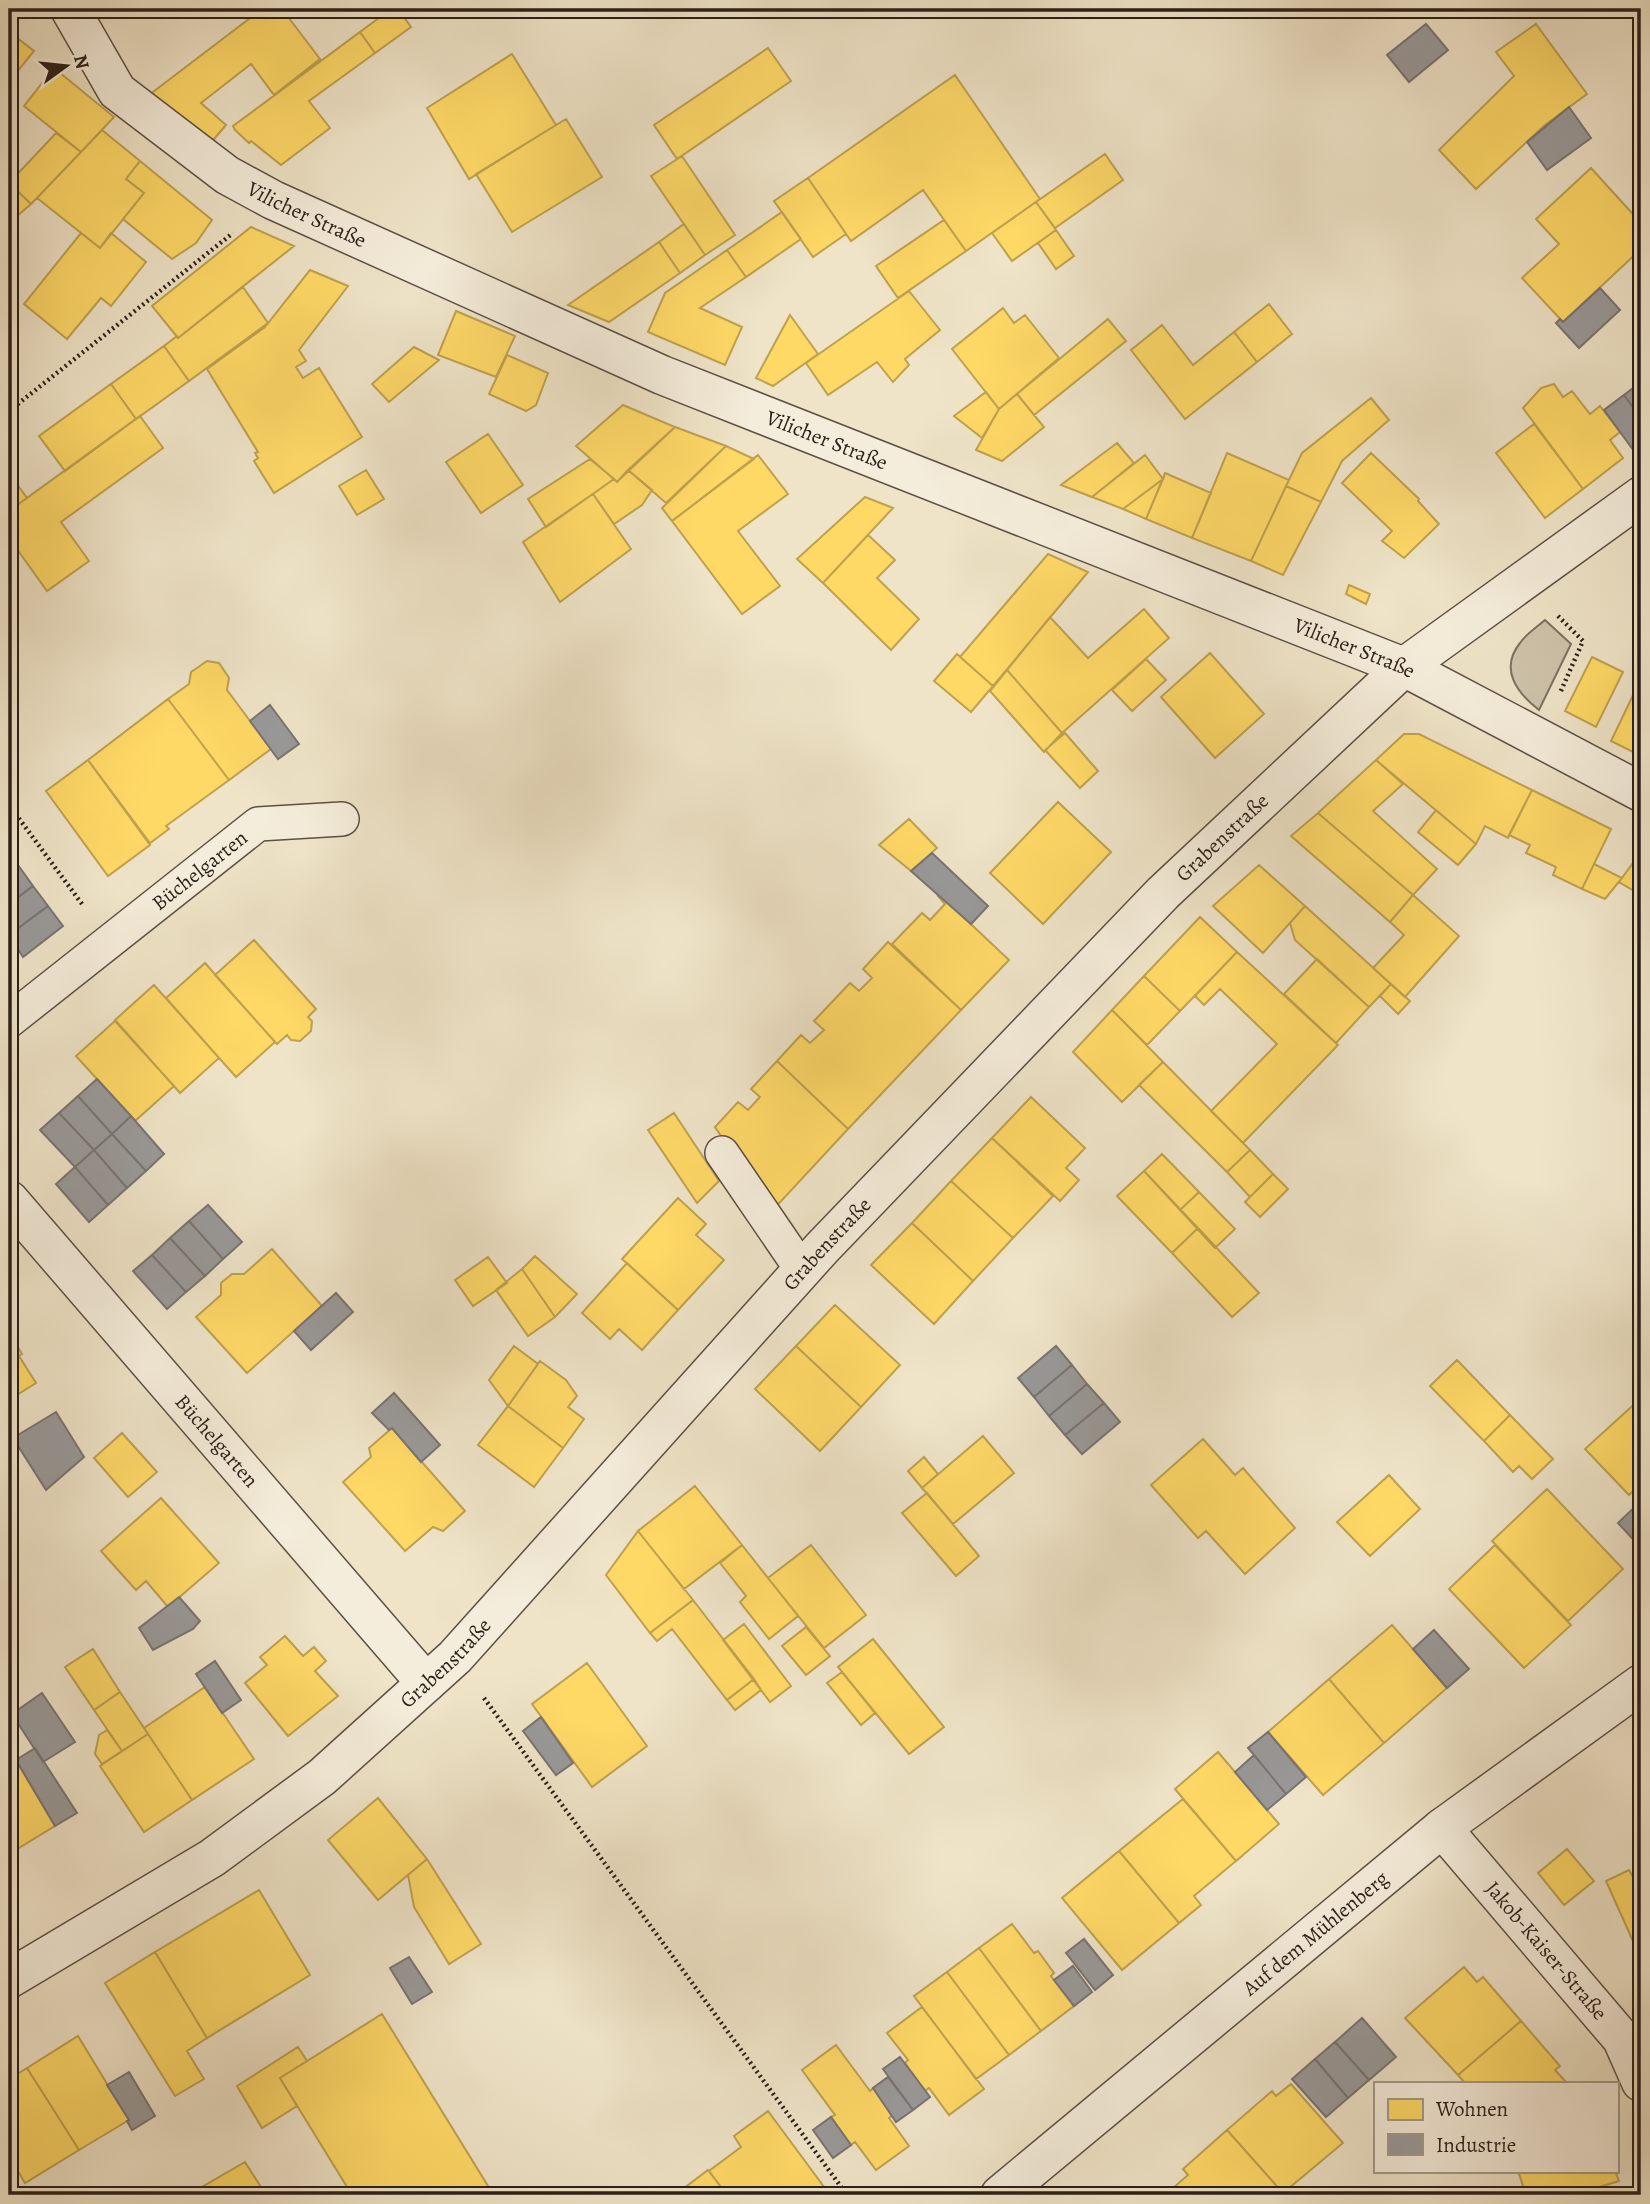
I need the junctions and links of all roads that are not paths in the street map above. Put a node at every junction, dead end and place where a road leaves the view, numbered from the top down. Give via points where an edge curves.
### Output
1 (70, 9) edge
2 (1641, 496) edge
3 (1404, 667) junction
4 (1641, 792) edge
5 (342, 819) dead end
6 (9, 1021) edge
7 (722, 1153) dead end
8 (9, 1200) edge
9 (802, 1270) junction
10 (426, 1683) junction
11 (1641, 1684) edge
12 (1442, 1828) junction
13 (9, 1979) edge
14 (1641, 2081) edge
15 (1000, 2195) edge

1 - 3 street, Vilicher Straße via 117,90 227,175 273,201 662,375
2 - 3 street, Grabenstraße
3 - 4 street, Vilicher Straße
3 - 9 street, Grabenstraße via 1163,893
5 - 6 lane, Büchelgarten via 258,824
7 - 9 lane
8 - 10 street, Büchelgarten
9 - 10 street, Grabenstraße via 455,1657
10 - 13 street, Grabenstraße via 323,1777 212,1858
11 - 12 street, Auf dem Mühlenberg
12 - 14 street, Jakob-Kaiser-Straße via 1622,2039
12 - 15 street, Auf dem Mühlenberg

